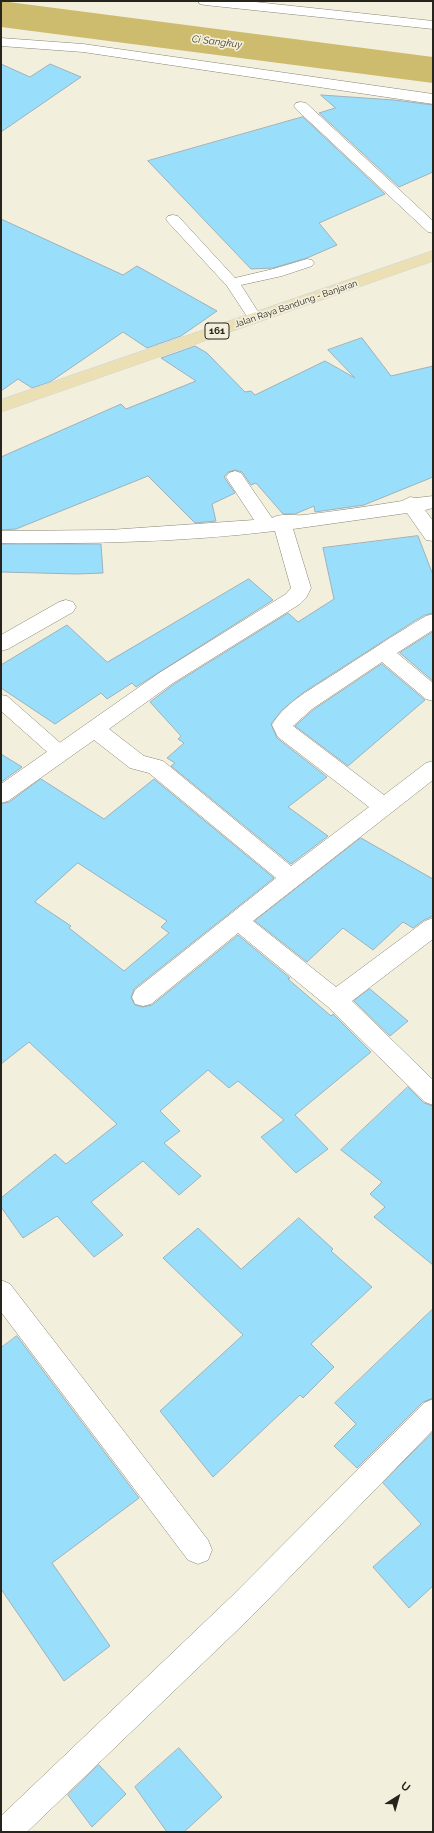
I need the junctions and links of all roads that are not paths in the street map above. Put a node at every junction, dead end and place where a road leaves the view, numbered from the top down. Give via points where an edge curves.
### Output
1 (205, 1) edge
2 (433, 25) edge
3 (1, 42) edge
4 (433, 99) edge
5 (301, 106) dead end
6 (173, 219) dead end
7 (433, 229) edge
8 (433, 256) edge
9 (307, 263) dead end
10 (232, 283) junction
11 (255, 318) junction
12 (1, 406) edge
13 (235, 477) dead end
14 (433, 502) edge
15 (411, 506) junction
16 (276, 525) junction
17 (433, 535) edge
18 (1, 537) edge
19 (66, 606) dead end
20 (433, 621) edge
21 (1, 644) edge
22 (382, 651) junction
23 (433, 694) edge
24 (1, 701) edge
25 (94, 729) junction
26 (60, 753) junction
27 (433, 769) edge
28 (1, 795) edge
29 (384, 807) junction
30 (291, 878) junction
31 (238, 921) junction
32 (433, 927) edge
33 (143, 997) dead end
34 (336, 1000) junction
35 (433, 1095) edge
36 (1, 1292) edge
37 (433, 1412) edge
38 (198, 1550) dead end
39 (6, 1832) edge

1 - 2 street
3 - 4 street via 83,48
5 - 7 lane
6 - 10 lane
8 - 11 main road, Jalan Raya Bandung - Banjaran / 161
9 - 10 lane
10 - 11 lane
11 - 12 main road, Jalan Raya Bandung - Banjaran / 161
13 - 16 street
14 - 15 street
15 - 16 street
15 - 17 street via 410,504
16 - 18 street via 122,536
16 - 25 street via 281,521 299,578 300,593 166,678
19 - 21 street
20 - 22 street
22 - 23 street
22 - 29 street via 288,717 282,725 285,732
24 - 26 lane
25 - 26 street
25 - 30 street via 137,762 156,767
26 - 28 street
27 - 29 street
29 - 30 street
30 - 31 street
31 - 33 street
31 - 34 street
32 - 34 street
34 - 35 street
36 - 38 street
37 - 39 street via 242,1606

